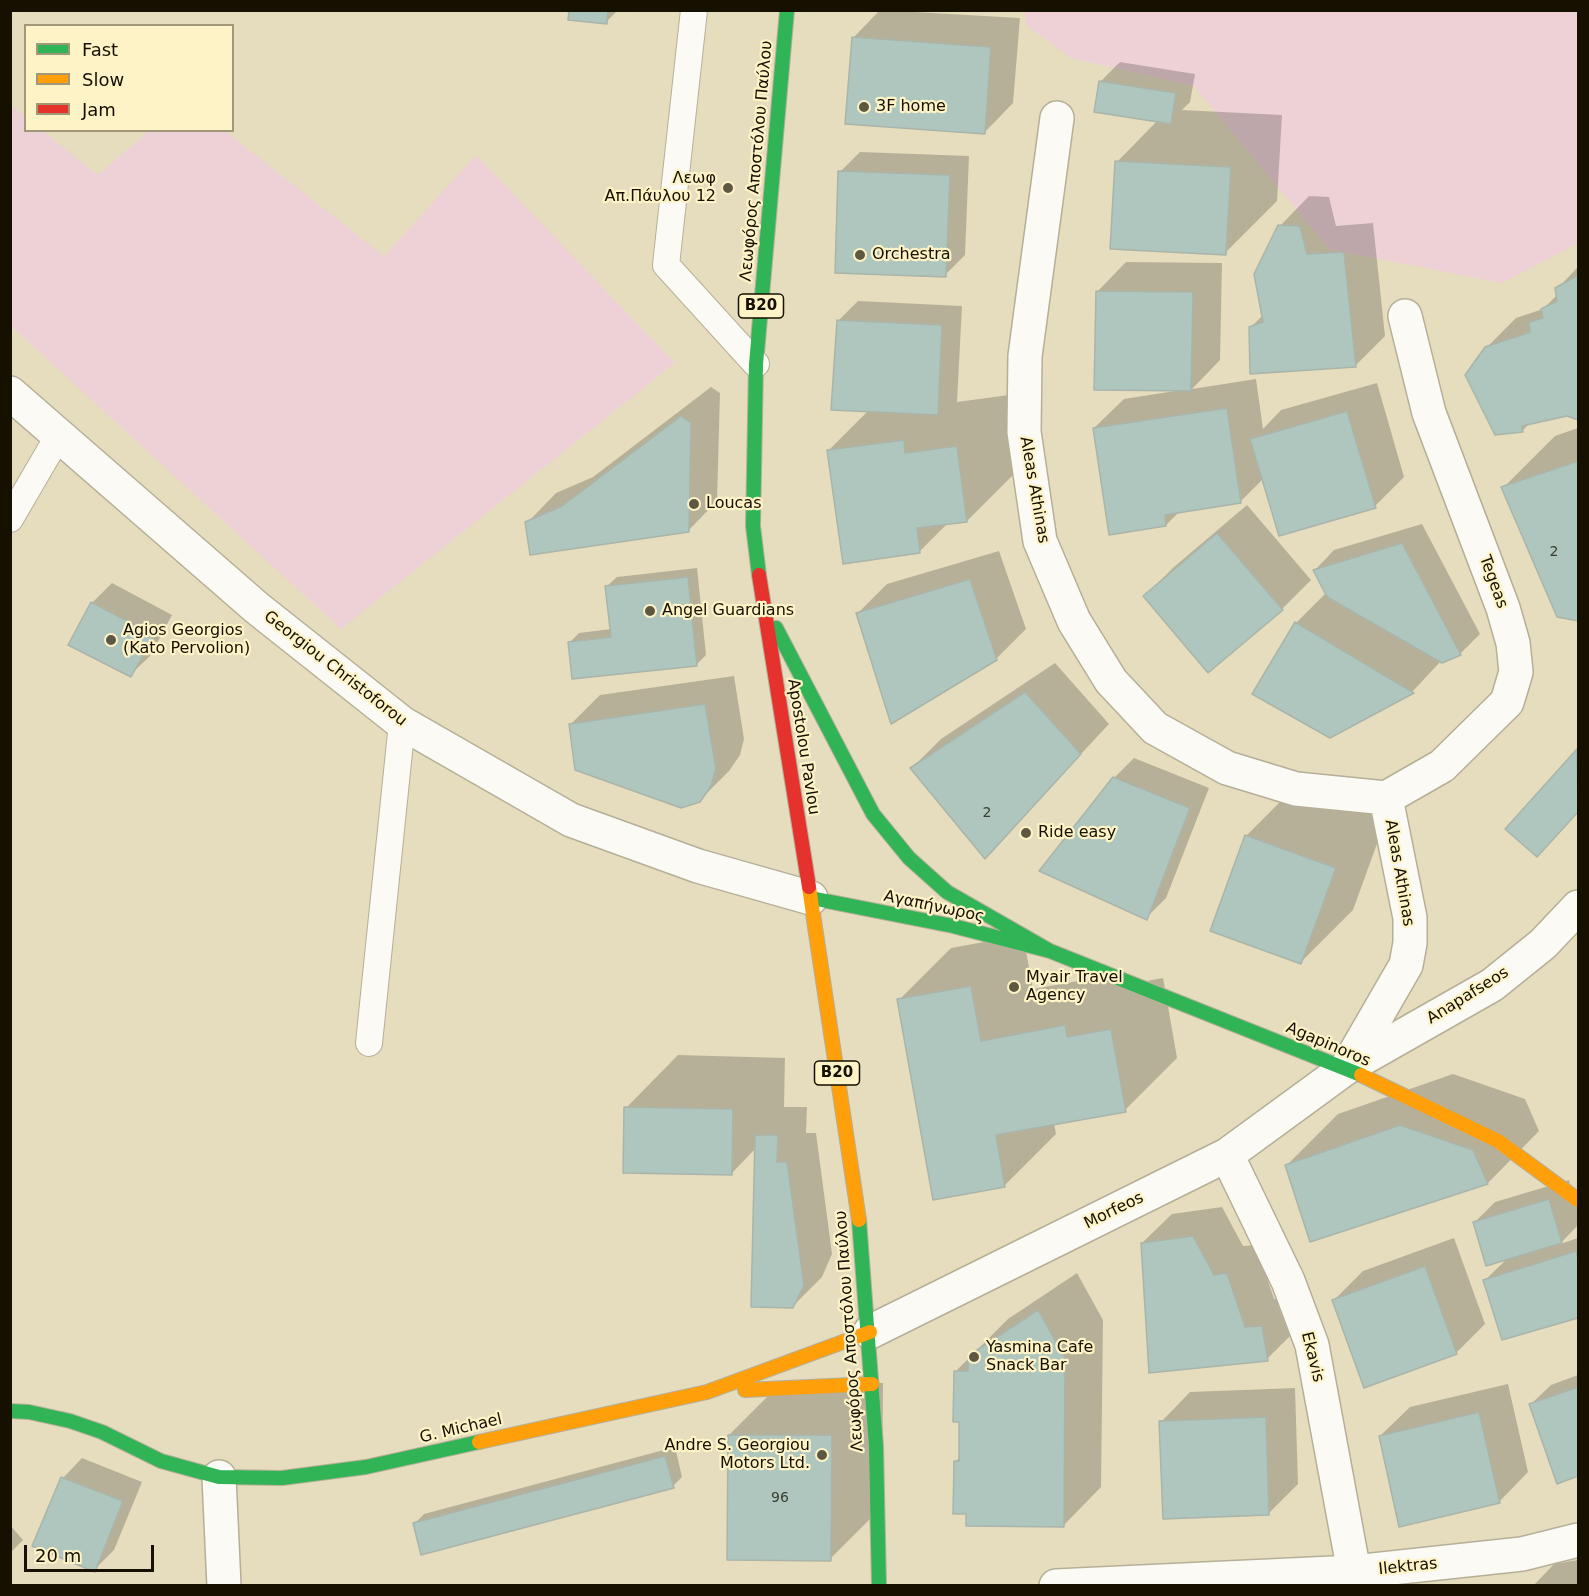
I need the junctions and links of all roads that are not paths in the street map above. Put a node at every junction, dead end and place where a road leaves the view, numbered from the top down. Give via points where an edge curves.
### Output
1 (694, 10) edge
2 (787, 10) edge
3 (1057, 118) dead end
4 (1405, 316) dead end
5 (756, 364) junction
6 (10, 393) edge
7 (59, 435) junction
8 (10, 519) edge
9 (762, 602) junction
10 (402, 723) junction
11 (1386, 798) junction
12 (811, 898) junction
13 (1578, 906) edge
14 (1050, 951) junction
15 (369, 1043) dead end
16 (1346, 1068) junction
17 (1227, 1155) junction
18 (1578, 1200) edge
19 (870, 1332) junction
20 (872, 1384) junction
21 (707, 1392) junction
22 (10, 1412) edge
23 (219, 1477) junction
24 (1578, 1540) edge
25 (1354, 1572) junction
26 (224, 1586) edge
27 (879, 1586) edge
28 (1056, 1586) edge

1 - 5 lane via 666,265
2 - 5 main road, Λεωφόρος Αποστόλου Παύλου / B20
3 - 11 street, Aleas Athinas via 1024,356 1023,432 1040,541 1074,621 1111,681 1155,728 1227,768 1296,789
4 - 11 street, Tegeas via 1429,413 1503,608 1516,672 1507,702 1442,766
5 - 9 main road, Λεωφόρος Αποστόλου Παύλου / B20 via 753,526
6 - 7 street, Georgiou Christoforou
7 - 8 lane
7 - 10 street, Georgiou Christoforou via 257,608
9 - 12 main road, Apostolou Pavlou / B20
9 - 14 main road via 873,814 909,858 947,892
10 - 12 street, Georgiou Christoforou via 571,820 698,866
10 - 15 lane
11 - 16 street, Aleas Athinas via 1410,918 1410,943 1406,965
12 - 14 main road, Αγαπήνωρος via 953,926
12 - 19 main road, Λεωφόρος Αποστόλου Παύλου / B20 via 864,1248
13 - 16 street, Anapafseos via 1543,945 1492,985
14 - 16 main road, Agapinoros
16 - 17 street, Morfeos
16 - 18 main road, Agapinoros via 1498,1141
17 - 19 street, Morfeos
17 - 25 street, Ekavis via 1288,1281 1312,1345
19 - 20 main road, Λεωφόρος Αποστόλου Παύλου / B20
19 - 21 main road, G. Michael
20 - 21 main road, G. Michael
20 - 27 main road, Λεωφόρος Αποστόλου Παύλου / B20
21 - 23 main road, G. Michael via 366,1467 282,1478
22 - 23 main road, G. Michael via 70,1421 161,1461
23 - 26 street
24 - 25 street, Ilektras via 1522,1554
25 - 28 street, Ilektras

